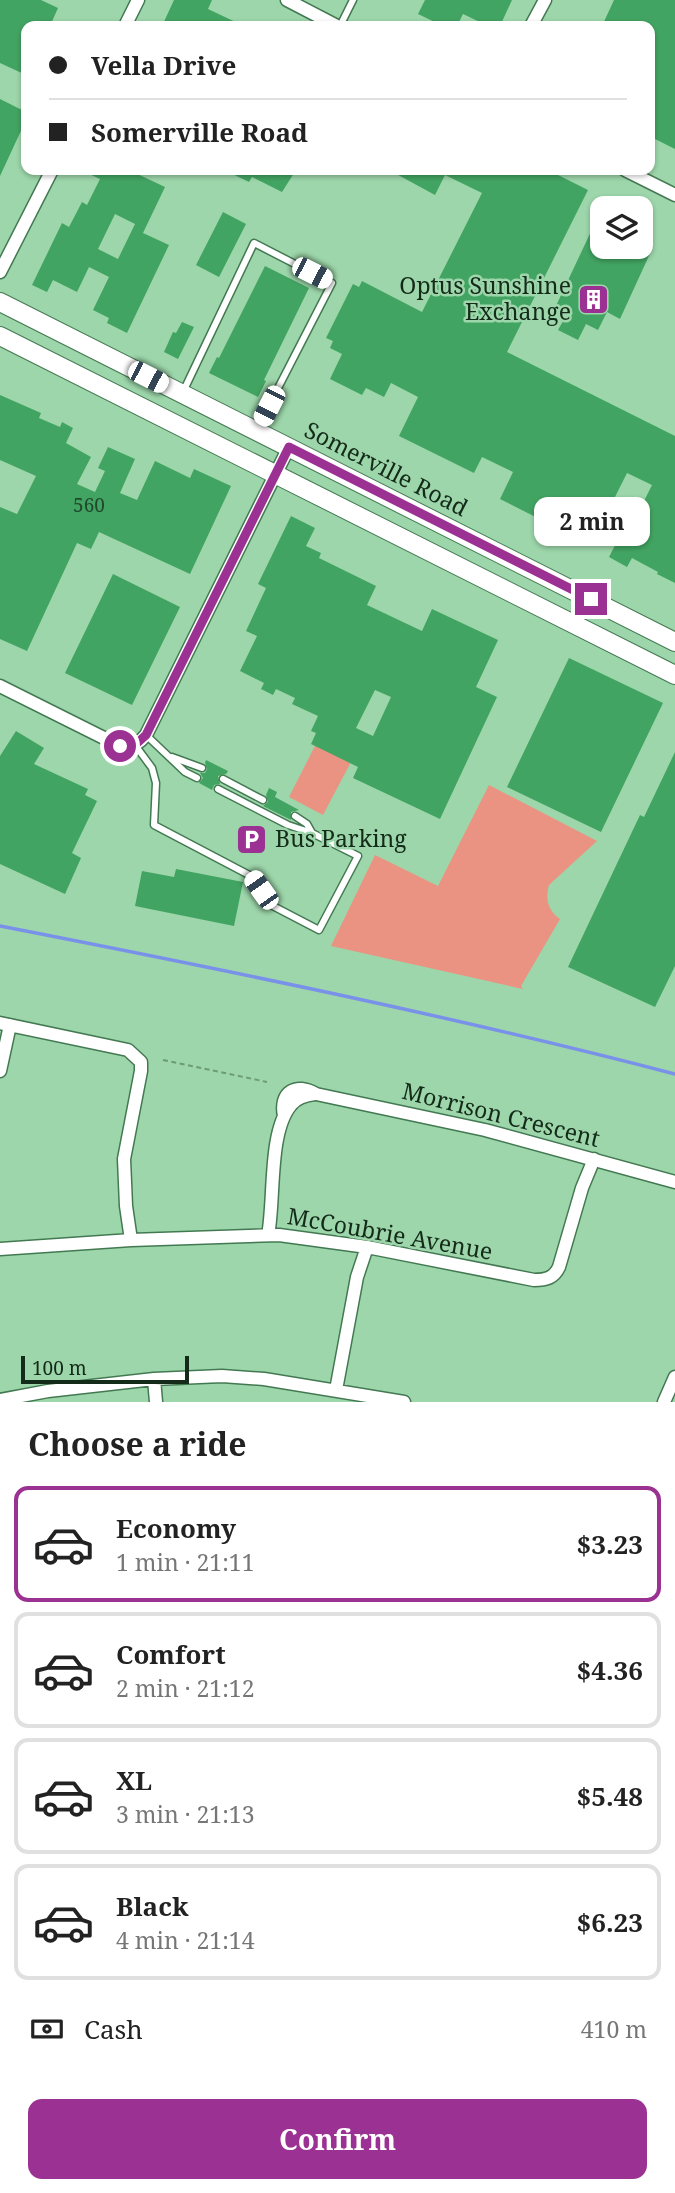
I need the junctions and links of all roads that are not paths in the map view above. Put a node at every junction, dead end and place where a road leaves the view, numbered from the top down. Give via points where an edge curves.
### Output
1 (138, 0) edge
2 (287, 0) edge
3 (353, 0) edge
4 (545, 0) edge
5 (128, 21) edge
6 (329, 21) edge
7 (342, 21) edge
8 (534, 21) edge
9 (49, 175) edge
10 (635, 175) edge
11 (675, 195) edge
12 (0, 272) edge
13 (0, 302) edge
14 (0, 335) edge
15 (183, 394) junction
16 (256, 431) junction
17 (289, 447) junction
18 (276, 474) junction
19 (675, 642) edge
20 (675, 675) edge
21 (0, 686) edge
22 (146, 735) junction
23 (135, 745) junction
24 (167, 755) junction
25 (202, 768) dead end
26 (197, 778) dead end
27 (223, 779) dead end
28 (218, 789) dead end
29 (263, 800) dead end
30 (295, 816) dead end
31 (313, 833) junction
32 (5, 1024) edge
33 (0, 1071) edge
34 (590, 1158) junction
35 (675, 1182) edge
36 (273, 1235) junction
37 (127, 1241) junction
38 (362, 1246) junction
39 (0, 1249) edge
40 (675, 1377) edge
41 (154, 1379) junction
42 (336, 1390) junction
43 (4, 1397) edge
44 (156, 1402) edge
45 (404, 1402) edge
46 (664, 1402) edge

1 - 5 street
2 - 6 street
3 - 7 lane
4 - 8 street
9 - 12 street
10 - 11 street
13 - 15 main road, Somerville Road
14 - 18 main road
15 - 16 main road, Somerville Road
15 - 16 lane via 254,243 332,283
16 - 17 main road, Somerville Road
17 - 18 street
17 - 19 main road, Somerville Road
18 - 20 main road
18 - 22 street
21 - 23 street via 116,744
22 - 23 street
22 - 24 lane
23 - 31 lane via 152,768 156,783 154,825 251,876 271,905 319,930 358,856
24 - 25 lane
24 - 26 lane
27 - 29 lane
28 - 31 lane
30 - 31 lane
32 - 33 street
32 - 37 street via 128,1050 141,1062 124,1159
34 - 35 street, Morrison Crescent
34 - 36 street, Morrison Crescent via 299,1088 284,1099 274,1157
34 - 38 street, McCoubrie Avenue via 559,1267 551,1277 534,1280
36 - 37 street, McCoubrie Avenue
36 - 38 street, McCoubrie Avenue
37 - 39 street, McCoubrie Avenue
38 - 42 street
40 - 46 street
41 - 42 street via 222,1376
41 - 43 street
41 - 44 street
42 - 45 street

